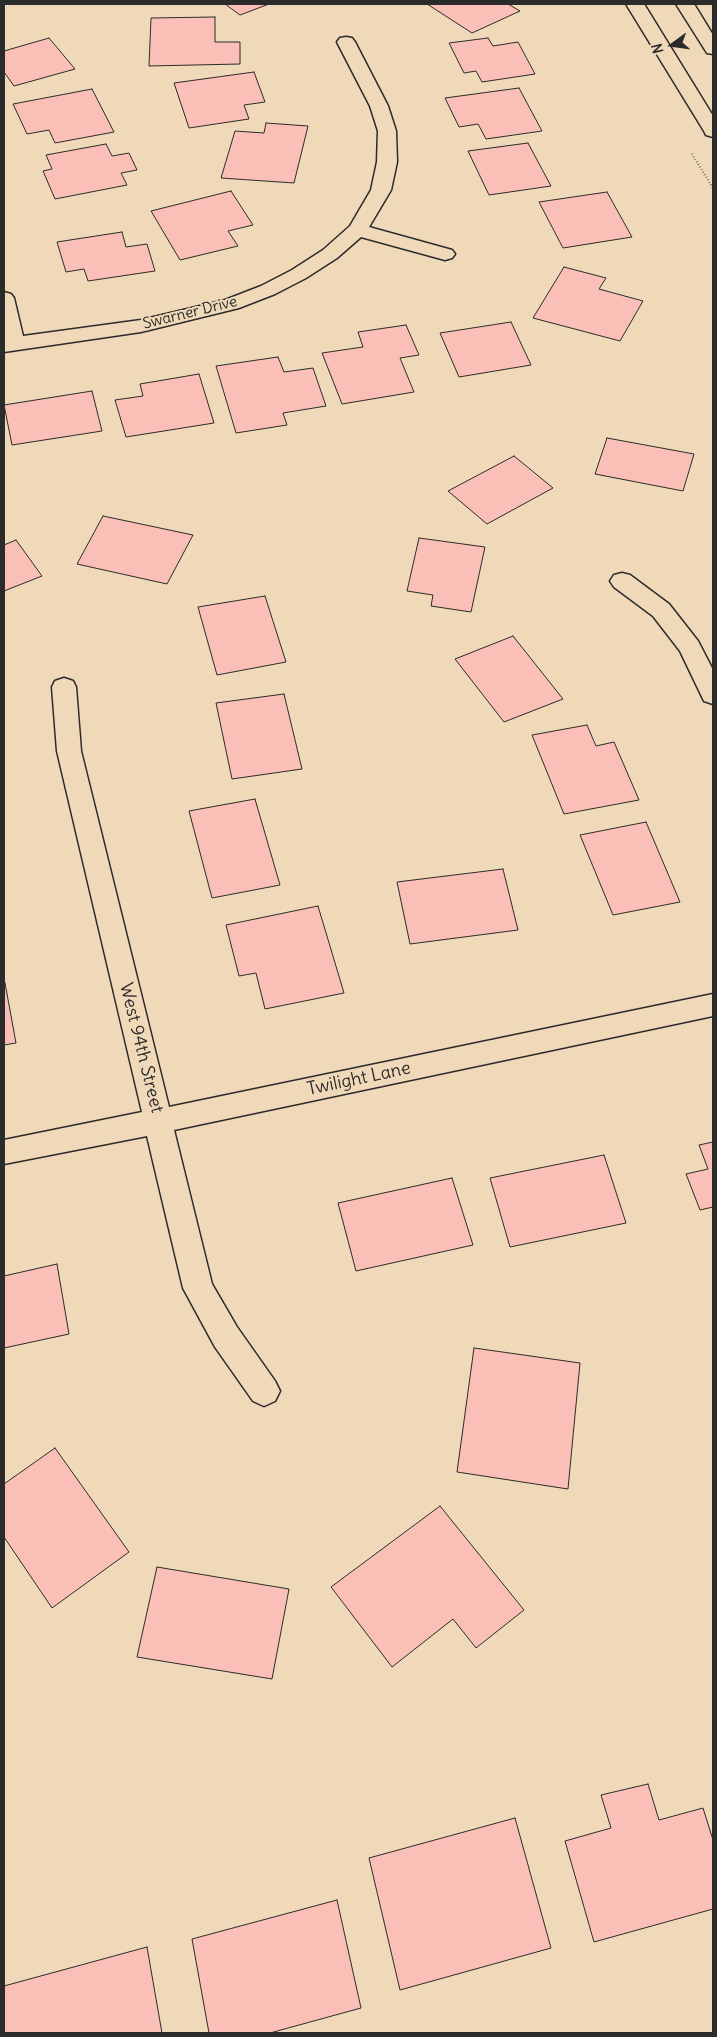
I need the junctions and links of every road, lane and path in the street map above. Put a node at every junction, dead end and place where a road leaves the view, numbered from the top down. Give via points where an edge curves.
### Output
1 (635, 4) edge
2 (685, 4) edge
3 (346, 42) dead end
4 (713, 49) edge
5 (713, 131) edge
6 (357, 230) junction
7 (445, 254) dead end
8 (4, 298) edge
9 (9, 345) edge
10 (622, 581) dead end
11 (64, 687) dead end
12 (713, 695) edge
13 (713, 1005) edge
14 (159, 1121) junction
15 (4, 1152) edge
16 (264, 1391) dead end

1 - 5 street
2 - 4 street
3 - 6 street, Swarner Drive via 387,131 388,162 381,190
6 - 7 street
6 - 9 street, Swarner Drive via 330,254 299,274 232,304 141,326
8 - 9 street
10 - 12 street via 661,610 690,647
11 - 14 street, West 94th Street via 69,751
13 - 14 street, Twilight Lane
14 - 15 street, Twilight Lane
14 - 16 street, West 94th Street via 198,1288 226,1337

